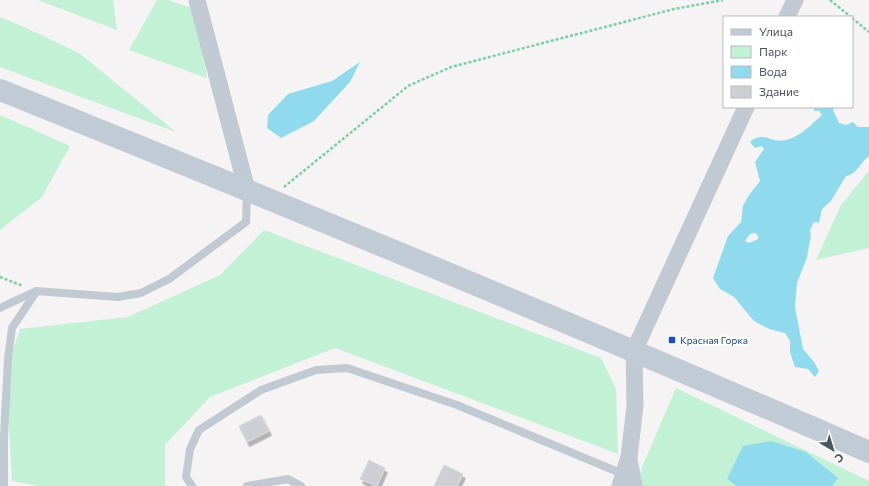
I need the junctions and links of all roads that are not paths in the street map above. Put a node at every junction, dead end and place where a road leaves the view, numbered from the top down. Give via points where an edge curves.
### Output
1 (197, 0) edge
2 (795, 0) edge
3 (787, 16) edge
4 (0, 90) edge
5 (746, 108) edge
6 (247, 190) junction
7 (36, 291) junction
8 (0, 308) edge
9 (634, 351) junction
10 (869, 452) edge
11 (626, 482) edge
12 (4, 486) edge
13 (192, 486) edge
14 (247, 486) edge
15 (301, 486) edge

1 - 6 street
2 - 3 street
4 - 6 main road
5 - 9 street
6 - 7 lane via 246,222 169,279 141,293 118,297
6 - 9 main road
7 - 8 lane
7 - 12 lane via 12,328 4,437
9 - 10 main road
9 - 11 street via 635,406
11 - 13 lane via 457,406 347,368 316,370 261,390 199,430 190,449 186,477
14 - 15 lane via 288,479

